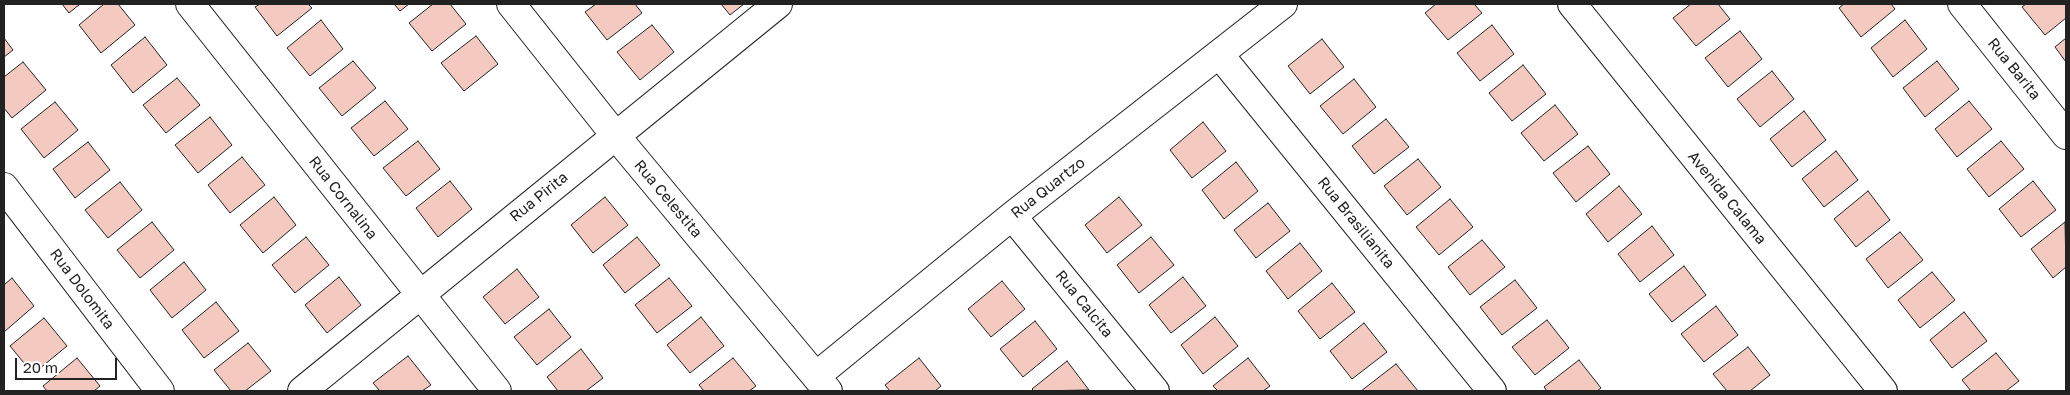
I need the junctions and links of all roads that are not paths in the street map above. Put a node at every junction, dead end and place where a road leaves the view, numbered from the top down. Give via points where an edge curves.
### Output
1 (190, 4) edge
2 (511, 4) edge
3 (778, 4) edge
4 (1283, 4) edge
5 (1572, 4) edge
6 (1962, 4) edge
7 (1219, 54) junction
8 (615, 135) junction
9 (2066, 135) edge
10 (4, 187) edge
11 (1012, 216) junction
12 (420, 295) junction
13 (822, 384) edge
14 (160, 391) edge
15 (302, 391) edge
16 (497, 391) edge
17 (1155, 391) edge
18 (1492, 391) edge
19 (1883, 391) edge

1 - 12 street, Rua Cornalina
2 - 8 street, Rua Celestita
3 - 8 street, Rua Pirita
4 - 7 street, Rua Quartzo
5 - 19 street, Avenida Calama
6 - 9 street, Rua Barita
7 - 11 street, Rua Quartzo
7 - 18 street, Rua Brasilianita
8 - 12 street, Rua Pirita
8 - 13 street, Rua Celestita
10 - 14 street, Rua Dolomita
11 - 13 street, Rua Quartzo
11 - 17 street, Rua Calcita
12 - 15 street, Rua Pirita
12 - 16 street, Rua Cornalina

